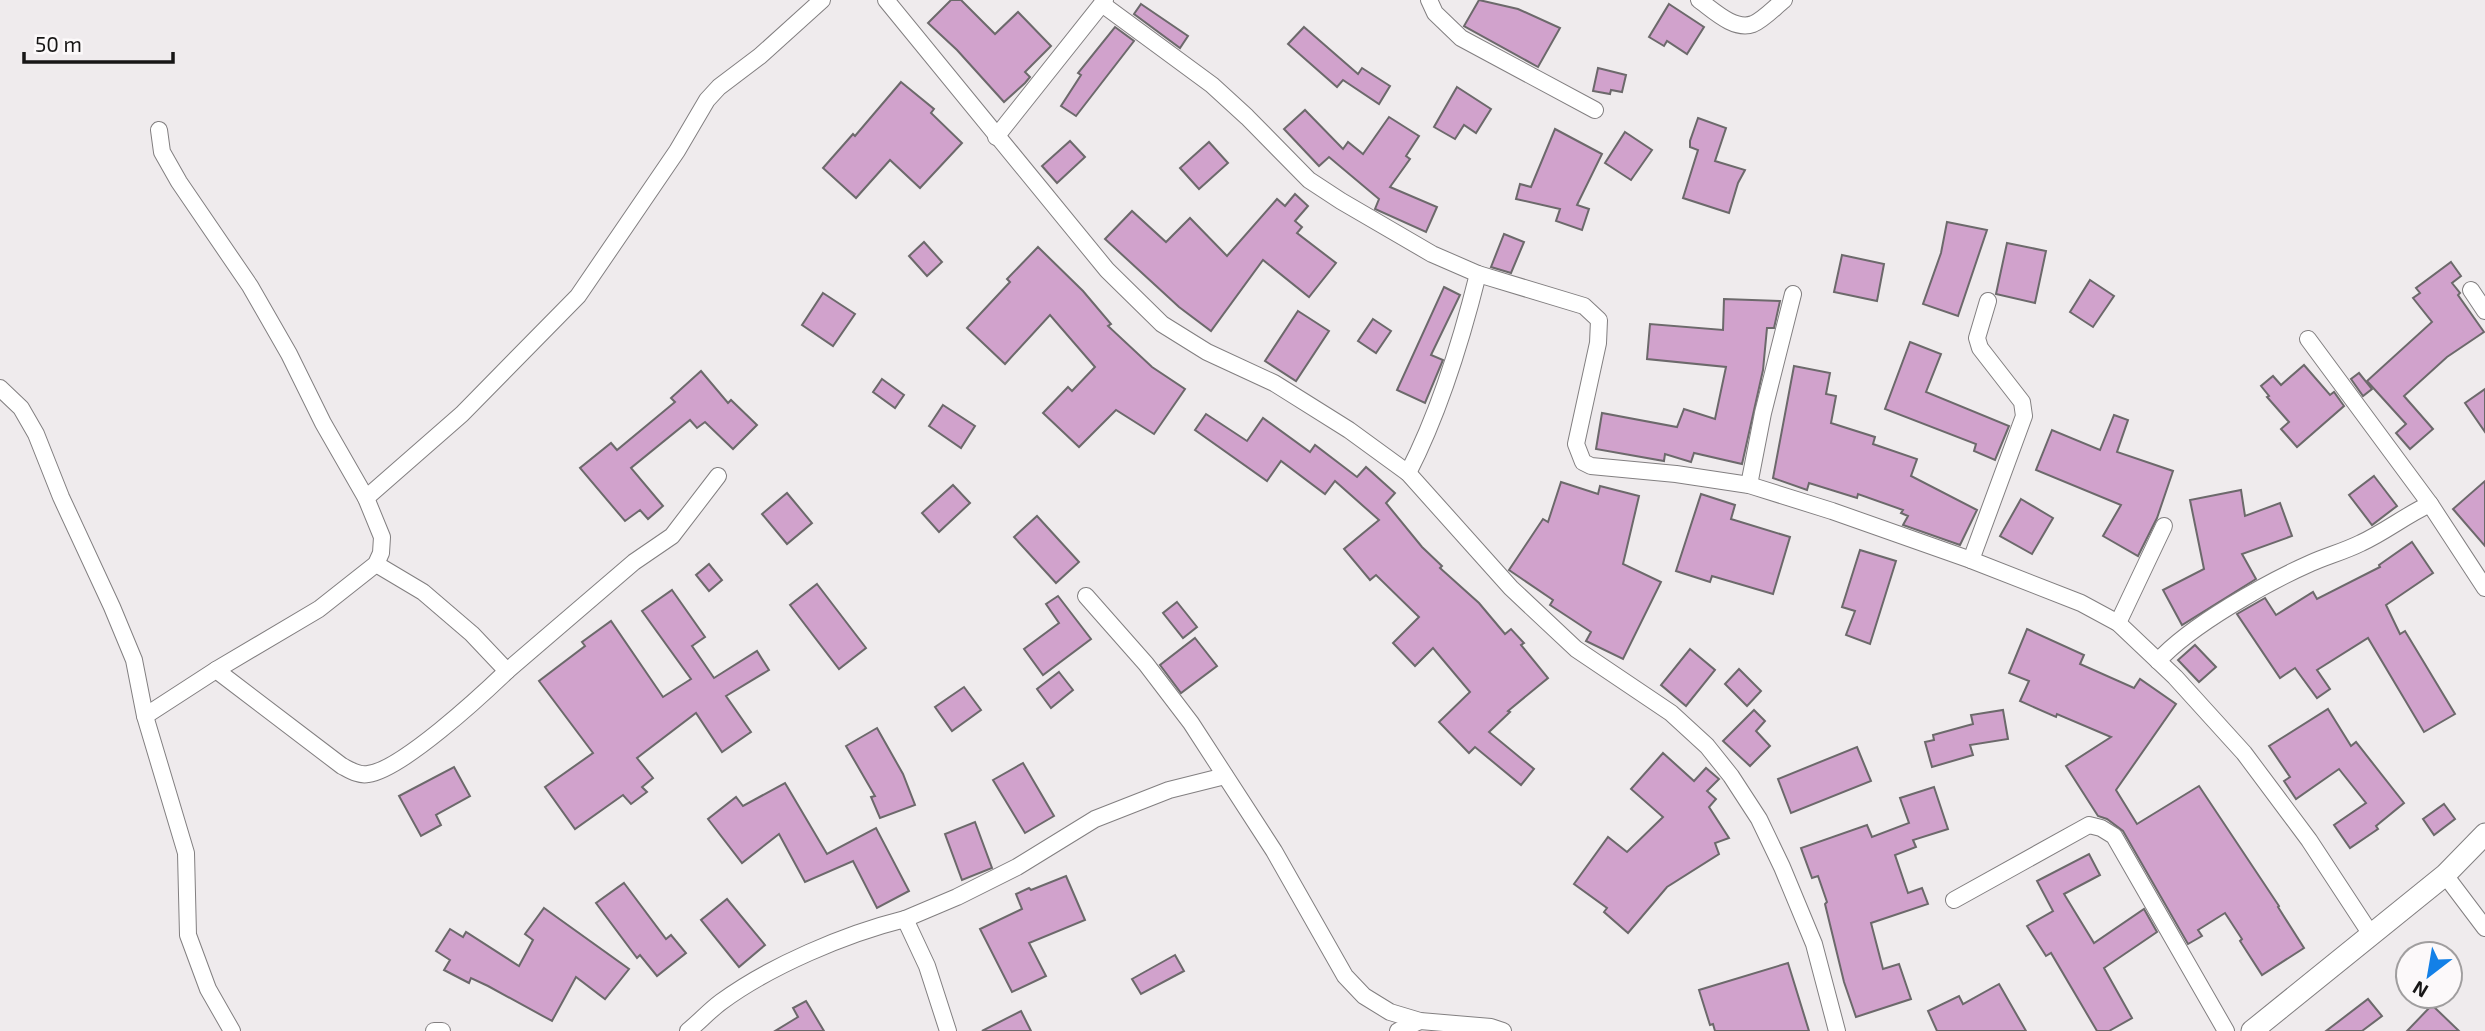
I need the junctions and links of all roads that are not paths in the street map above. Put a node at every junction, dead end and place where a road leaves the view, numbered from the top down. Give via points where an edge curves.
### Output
1 (822, 0) edge
2 (886, 0) edge
3 (1429, 0) edge
4 (1699, 0) edge
5 (1784, 0) edge
6 (1103, 2) edge
7 (1595, 110) dead end
8 (159, 130) dead end
9 (996, 136) junction
10 (1478, 274) junction
11 (2471, 290) dead end
12 (1793, 294) dead end
13 (1988, 301) dead end
14 (2485, 311) edge
15 (2308, 339) dead end
16 (0, 388) edge
17 (1408, 474) junction
18 (718, 476) dead end
19 (1749, 485) junction
20 (366, 498) junction
21 (2430, 503) junction
22 (2164, 526) dead end
23 (1971, 560) junction
24 (376, 564) junction
25 (2485, 588) edge
26 (1086, 596) dead end
27 (2118, 623) junction
28 (2158, 661) junction
29 (216, 670) junction
30 (507, 671) junction
31 (145, 716) junction
32 (1225, 776) junction
33 (2485, 834) edge
34 (2445, 875) junction
35 (1954, 900) dead end
36 (905, 919) junction
37 (2485, 928) edge
38 (2372, 936) junction
39 (1420, 1021) junction
40 (232, 1031) edge
41 (434, 1031) edge
42 (442, 1031) edge
43 (688, 1031) edge
44 (948, 1031) edge
45 (1398, 1031) edge
46 (1503, 1031) edge
47 (1837, 1031) edge
48 (2226, 1031) edge
49 (2252, 1031) edge

1 - 20 street via 707,100 578,296 462,414
2 - 9 street
3 - 7 street via 1435,13 1461,37
4 - 5 street via 1740,25 1753,24
6 - 9 street
6 - 10 street via 1212,85 1309,180 1409,243
8 - 20 street via 162,152 250,286
9 - 17 street via 1107,270 1161,324 1206,352 1274,383
10 - 17 street via 1457,350
10 - 19 street via 1584,306 1598,320 1598,343 1576,444 1583,462
11 - 14 street
12 - 19 street
13 - 23 street via 1977,338 1980,348 2022,402 2024,416
15 - 21 street
16 - 31 street via 36,434 134,660
17 - 47 street via 1511,589 1576,649 1671,713 1731,776 1759,819 1814,944
18 - 30 street via 672,536 617,576
19 - 23 street
20 - 24 street via 382,537
21 - 25 street
21 - 28 street via 2360,543 2259,590 2191,632
22 - 27 street
23 - 27 street via 2081,603
24 - 29 street via 319,609
24 - 30 street via 423,592
26 - 32 street via 1184,713
27 - 28 street
28 - 38 street via 2244,753
29 - 30 street via 342,766 369,775 401,760
29 - 31 street
31 - 40 street via 186,853 188,935 208,989
32 - 36 street via 1169,790 1095,819 1017,867
32 - 39 street via 1345,976 1364,996 1390,1012
33 - 34 main road
34 - 37 street
34 - 38 main road
35 - 48 street via 2089,825 2101,828 2114,836
36 - 43 street via 802,956 721,1002
36 - 44 street via 927,966
38 - 49 main road
39 - 45 street
39 - 46 street
41 - 42 street

